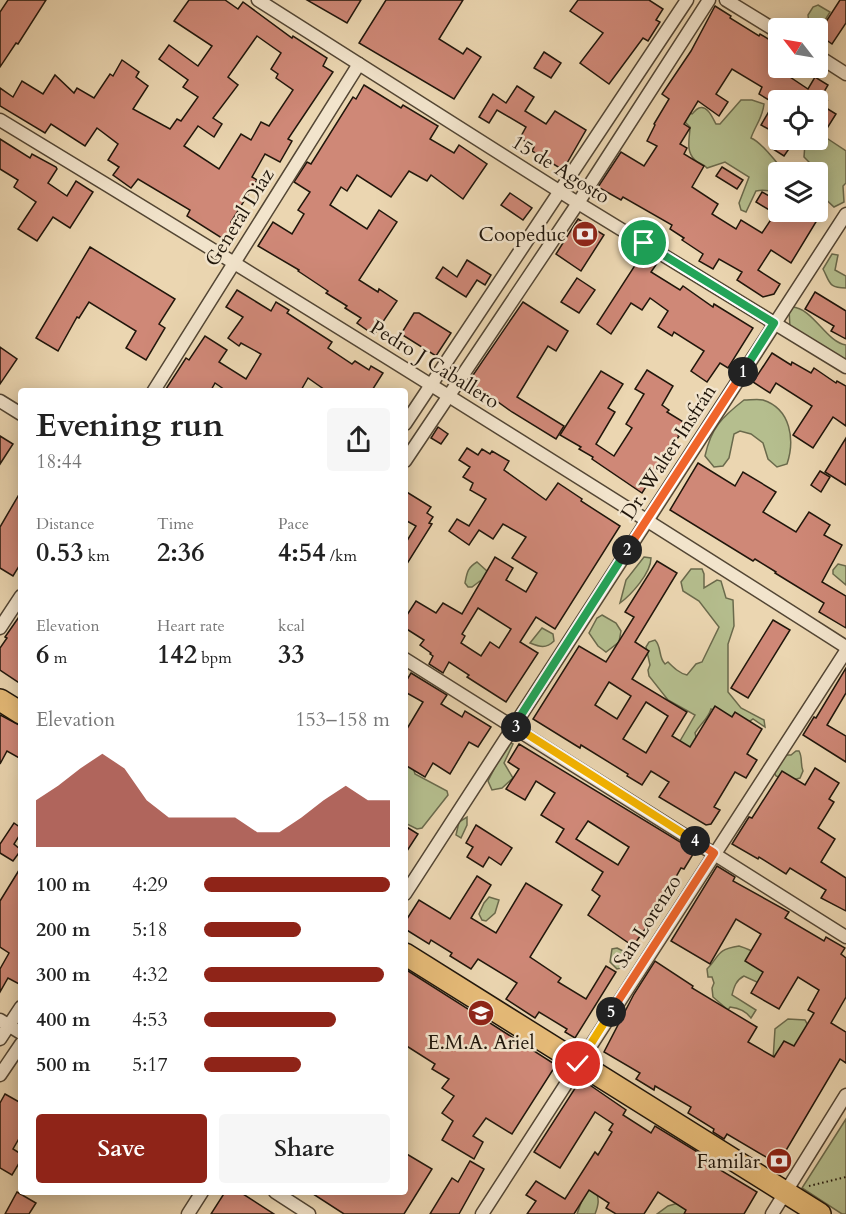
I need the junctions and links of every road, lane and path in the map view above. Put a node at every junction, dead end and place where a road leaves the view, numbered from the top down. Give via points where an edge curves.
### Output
1 (258, 0) edge
2 (687, 0) edge
3 (709, 0) edge
4 (726, 0) edge
5 (768, 26) edge
6 (828, 62) edge
7 (359, 64) junction
8 (846, 74) edge
9 (0, 120) edge
10 (560, 191) junction
11 (578, 203) junction
12 (846, 214) edge
13 (234, 261) junction
14 (774, 323) junction
15 (846, 367) edge
16 (431, 384) junction
17 (155, 388) edge
18 (448, 394) junction
19 (0, 401) edge
20 (18, 412) edge
21 (408, 419) edge
22 (408, 455) edge
23 (647, 520) junction
24 (18, 601) edge
25 (0, 628) edge
26 (846, 649) edge
27 (408, 661) edge
28 (0, 700) edge
29 (18, 711) edge
30 (514, 726) junction
31 (714, 853) junction
32 (408, 889) edge
33 (846, 937) edge
34 (408, 956) edge
35 (18, 1010) edge
36 (4, 1023) edge
37 (18, 1031) edge
38 (0, 1039) edge
39 (18, 1048) edge
40 (578, 1064) junction
41 (0, 1075) edge
42 (846, 1095) edge
43 (846, 1177) edge
44 (786, 1192) junction
45 (200, 1195) edge
46 (280, 1195) edge
47 (188, 1214) edge
48 (309, 1214) edge
49 (482, 1214) edge
50 (772, 1214) edge
51 (820, 1214) edge

1 - 7 street, 15 de Agosto
2 - 10 street
3 - 11 street
4 - 5 street
6 - 8 street
7 - 10 street, 15 de Agosto
7 - 13 street, General Diaz
9 - 13 street, Pedro J Caballero
10 - 11 street, 15 de Agosto
10 - 16 street
11 - 14 street, 15 de Agosto
11 - 18 street
12 - 14 street, Dr. Walter Insfrán
13 - 16 street, Pedro J Caballero
13 - 17 street, General Diaz
14 - 15 street, 15 de Agosto
14 - 23 street, Dr. Walter Insfrán
16 - 18 street, Pedro J Caballero
16 - 21 street
18 - 22 street
18 - 23 street, Pedro J Caballero
19 - 20 street
23 - 26 street, Pedro J Caballero
23 - 30 street, Dr. Walter Insfrán
24 - 25 street
26 - 31 street, San Lorenzo
27 - 30 street
28 - 29 highway
30 - 31 street
30 - 32 street, Dr. Walter Insfrán
31 - 33 street
31 - 40 street, San Lorenzo
34 - 40 highway
35 - 36 street
36 - 37 street
36 - 38 street
39 - 41 street
40 - 44 highway
40 - 49 street, San Lorenzo
42 - 44 street
43 - 44 path
44 - 50 street
44 - 51 highway
45 - 47 street
46 - 48 street

